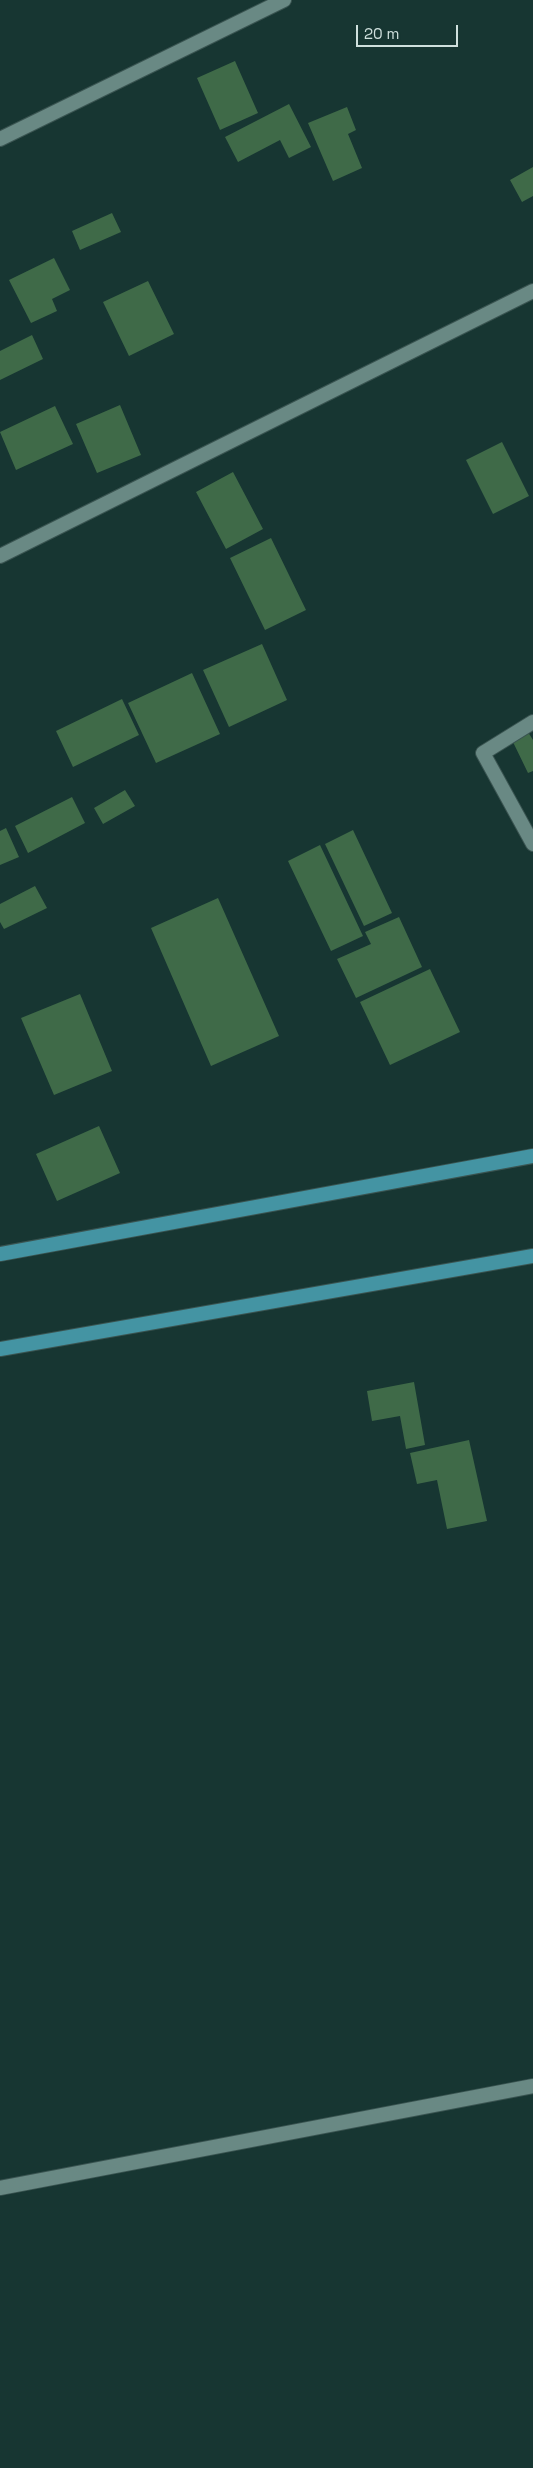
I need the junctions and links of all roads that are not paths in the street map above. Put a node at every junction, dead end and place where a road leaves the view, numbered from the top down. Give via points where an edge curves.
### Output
1 (284, 0) edge
2 (0, 139) edge
3 (533, 291) edge
4 (0, 556) edge
5 (533, 722) edge
6 (533, 844) edge
7 (533, 1156) edge
8 (0, 1254) edge
9 (533, 1256) edge
10 (0, 1349) edge
11 (533, 2086) edge
12 (0, 2188) edge

1 - 2 street
3 - 4 street
5 - 6 street via 483,753
7 - 8 main road
9 - 10 main road
11 - 12 street

